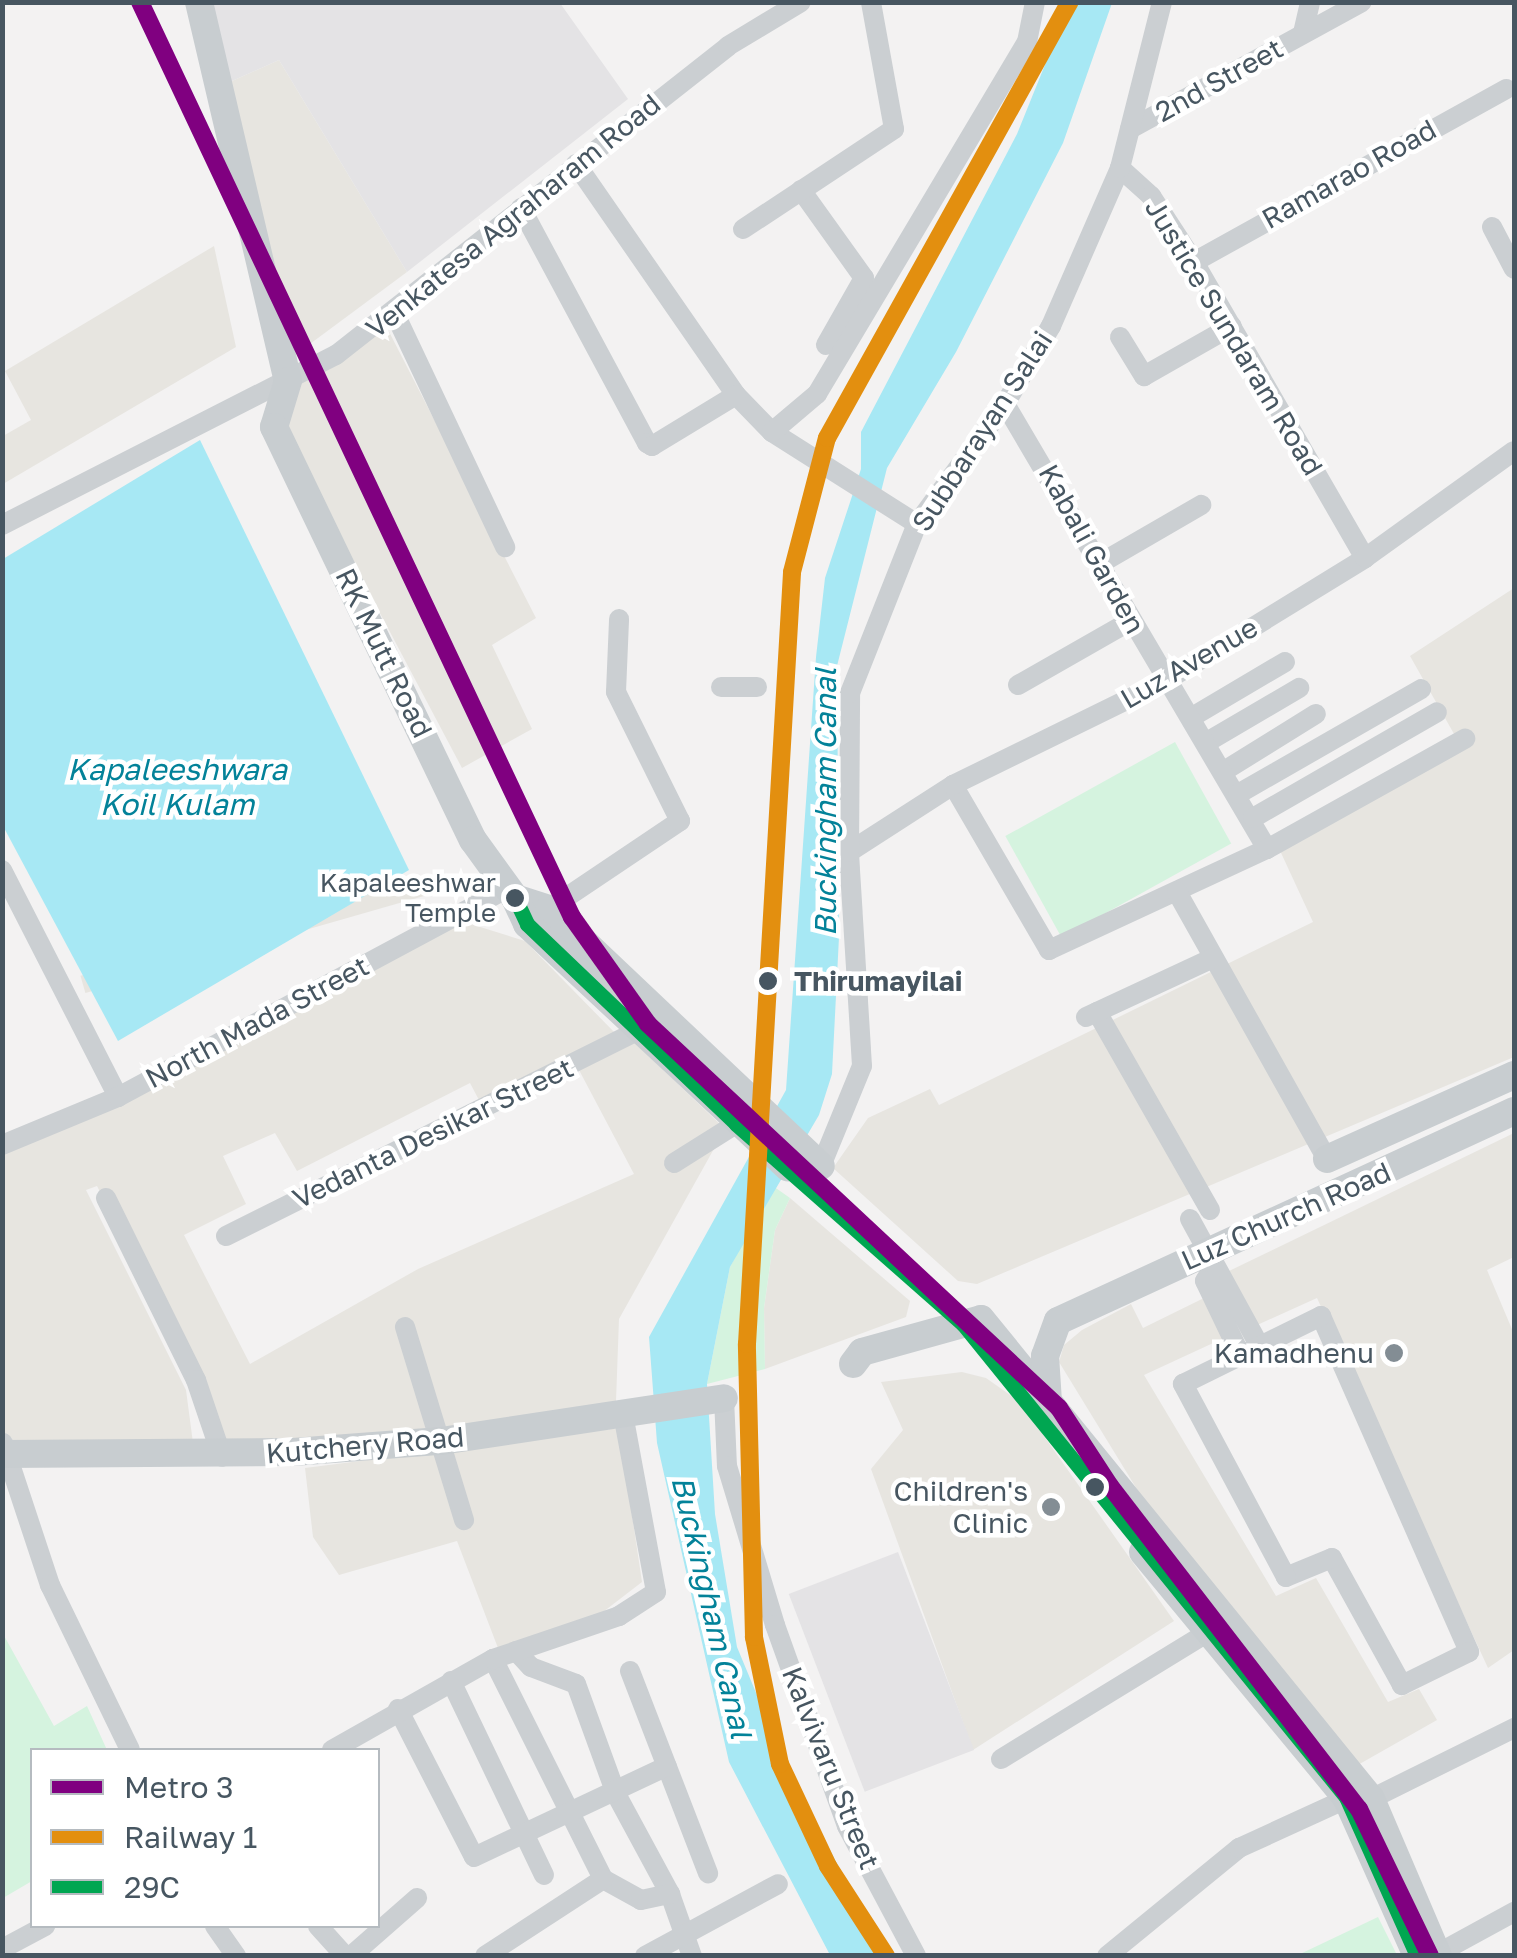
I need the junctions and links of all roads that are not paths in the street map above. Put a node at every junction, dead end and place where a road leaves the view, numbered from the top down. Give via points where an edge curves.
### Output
1 (199, 2) edge
2 (871, 2) edge
3 (1035, 2) edge
4 (1162, 2) edge
5 (1310, 2) edge
6 (1362, 2) edge
7 (800, 3) edge
8 (1303, 33) junction
9 (1506, 88) dead end
10 (1130, 129) junction
11 (576, 164) junction
12 (1120, 168) junction
13 (802, 190) junction
14 (521, 208) junction
15 (1492, 227) dead end
16 (743, 229) dead end
17 (1194, 262) junction
18 (1514, 269) edge
19 (396, 314) junction
20 (1232, 326) junction
21 (1120, 337) dead end
22 (826, 345) dead end
23 (288, 381) junction
24 (736, 395) junction
25 (1005, 404) junction
26 (777, 436) junction
27 (1514, 451) edge
28 (1201, 505) dead end
29 (909, 519) junction
30 (2, 526) edge
31 (505, 547) dead end
32 (1365, 558) junction
33 (1100, 563) junction
34 (619, 619) dead end
35 (1132, 620) junction
36 (1285, 662) dead end
37 (1167, 680) junction
38 (1018, 685) dead end
39 (721, 687) dead end
40 (756, 687) dead end
41 (1299, 688) dead end
42 (1422, 689) dead end
43 (1437, 712) dead end
44 (1316, 714) dead end
45 (1192, 717) junction
46 (1465, 739) dead end
47 (1207, 742) junction
48 (1224, 771) junction
49 (954, 786) junction
50 (1238, 794) junction
51 (1253, 818) junction
52 (1268, 849) junction
53 (849, 852) junction
54 (2, 870) edge
55 (1178, 892) junction
56 (511, 893) junction
57 (549, 910) junction
58 (1211, 959) junction
59 (639, 1030) junction
60 (1514, 1075) edge
61 (1474, 1093) junction
62 (118, 1096) junction
63 (1514, 1111) edge
64 (1488, 1124) junction
65 (739, 1126) junction
66 (2, 1145) edge
67 (1327, 1160) joint
68 (803, 1161) junction
69 (674, 1163) dead end
70 (106, 1198) dead end
71 (1210, 1210) dead end
72 (1190, 1219) dead end
73 (226, 1236) dead end
74 (1209, 1260) junction
75 (406, 1327) dead end
76 (1249, 1350) junction
77 (853, 1364) dead end
78 (717, 1399) joint
79 (1048, 1402) junction
80 (629, 1413) junction
81 (441, 1441) junction
82 (4, 1449) edge
83 (222, 1457) junction
84 (464, 1520) dead end
85 (1143, 1552) dead end
86 (1217, 1627) junction
87 (516, 1650) junction
88 (493, 1659) junction
89 (630, 1671) dead end
90 (451, 1682) junction
91 (398, 1709) junction
92 (1514, 1728) edge
93 (129, 1748) edge
94 (335, 1748) edge
95 (1000, 1758) dead end
96 (666, 1766) junction
97 (616, 1794) junction
98 (1358, 1799) junction
99 (567, 1816) junction
100 (524, 1835) junction
101 (708, 1873) dead end
102 (544, 1876) dead end
103 (603, 1880) junction
104 (778, 1884) dead end
105 (670, 1894) junction
106 (417, 1898) dead end
107 (1514, 1912) edge
108 (41, 1928) edge
109 (216, 1928) edge
110 (320, 1928) edge
111 (682, 1934) junction
112 (2, 1950) edge
113 (227, 1953) edge
114 (1431, 1955) edge
115 (348, 1956) edge
116 (485, 1956) edge
117 (645, 1956) edge
118 (692, 1956) edge
119 (916, 1956) edge
120 (1106, 1956) edge

1 - 23 main road, RK Mutt Road
2 - 13 street via 894,129
3 - 26 street via 1027,42 818,394
4 - 10 street
5 - 8 street
6 - 8 street, 2nd Street
7 - 11 street, Venkatesa Agraharam Road via 728,46
8 - 10 street, 2nd Street
9 - 17 street, Ramarao Road
10 - 12 street
11 - 14 street, Venkatesa Agraharam Road
11 - 24 street
12 - 17 street, Justice Sundaram Road via 1151,196
12 - 25 street, Subbarayan Salai via 1051,326
13 - 16 street
13 - 22 street via 864,278
14 - 19 street, Venkatesa Agraharam Road
14 - 24 street via 646,443 652,446
15 - 18 street
17 - 20 street, Justice Sundaram Road
19 - 23 street, Venkatesa Agraharam Road
19 - 31 street
20 - 21 street via 1144,376
20 - 32 street, Justice Sundaram Road
23 - 30 street, Venkatesa Agraharam Road
23 - 56 main road, RK Mutt Road via 274,427 473,840
24 - 26 street
25 - 29 street, Subbarayan Salai
25 - 33 street, Kabali Garden
26 - 29 street
27 - 32 street, Luz Avenue
28 - 33 street
29 - 53 street, Subbarayan Salai via 850,693
32 - 37 street, Luz Avenue
33 - 35 street, Kabali Garden
34 - 57 street via 616,692 680,821
35 - 37 street, Kabali Garden
35 - 38 street
36 - 45 street
37 - 45 street, Kabali Garden
37 - 49 street, Luz Avenue
39 - 40 street
41 - 47 street
42 - 50 street
43 - 51 street
44 - 48 street
45 - 47 street, Kabali Garden
46 - 52 street
47 - 48 street, Kabali Garden
48 - 50 street, Kabali Garden
49 - 53 street, Luz Avenue
49 - 55 street via 1049,950
50 - 51 street, Kabali Garden
51 - 52 street, Kabali Garden
52 - 55 street
53 - 68 street, Subbarayan Salai via 862,1066
54 - 62 street
55 - 58 street
56 - 57 main road
56 - 59 main road, RK Mutt Road via 526,924
56 - 62 street, North Mada Street
57 - 68 main road
58 - 67 street
58 - 71 street via 1091,1015
59 - 65 main road, RK Mutt Road
59 - 73 street, Vedanta Desikar Street
60 - 61 main road, Luz Church Road
61 - 64 main road
61 - 67 main road, Luz Church Road
62 - 66 street, North Mada Street
63 - 64 main road, Luz Church Road
64 - 74 main road, Luz Church Road
65 - 68 main road
65 - 69 street
70 - 83 street via 196,1380
72 - 74 street
74 - 76 street via 1205,1281
74 - 79 main road, Luz Church Road via 1058,1321 1044,1356
75 - 81 street
76 - 76 street via 1317,1316 1323,1320 1470,1652 1466,1657 1397,1684 1332,1558 1286,1577 1184,1384
77 - 79 main road via 862,1352 980,1319
78 - 80 main road, Kutchery Road
78 - 119 street, Kalvivaru Street via 727,1466 775,1625 847,1826
79 - 86 main road
80 - 81 main road, Kutchery Road
80 - 87 street via 656,1592 618,1616
81 - 83 main road, Kutchery Road
81 - 84 street
82 - 83 main road, Kutchery Road
82 - 93 street via 50,1585
85 - 86 main road
86 - 95 street
86 - 98 main road
87 - 88 street
87 - 97 street via 531,1667 576,1684
88 - 90 street
88 - 99 street
89 - 96 street
90 - 91 street
90 - 100 street
91 - 94 street
91 - 100 street via 474,1857
92 - 98 street
96 - 97 street
96 - 101 street
97 - 99 street
97 - 105 street
98 - 114 main road
98 - 120 street via 1239,1848
99 - 100 street
99 - 103 street
100 - 102 street
103 - 105 street via 641,1900
103 - 116 street
104 - 111 street
105 - 111 street
106 - 115 street
107 - 114 street
108 - 112 street
109 - 113 street
110 - 115 street
111 - 117 street
111 - 118 street

